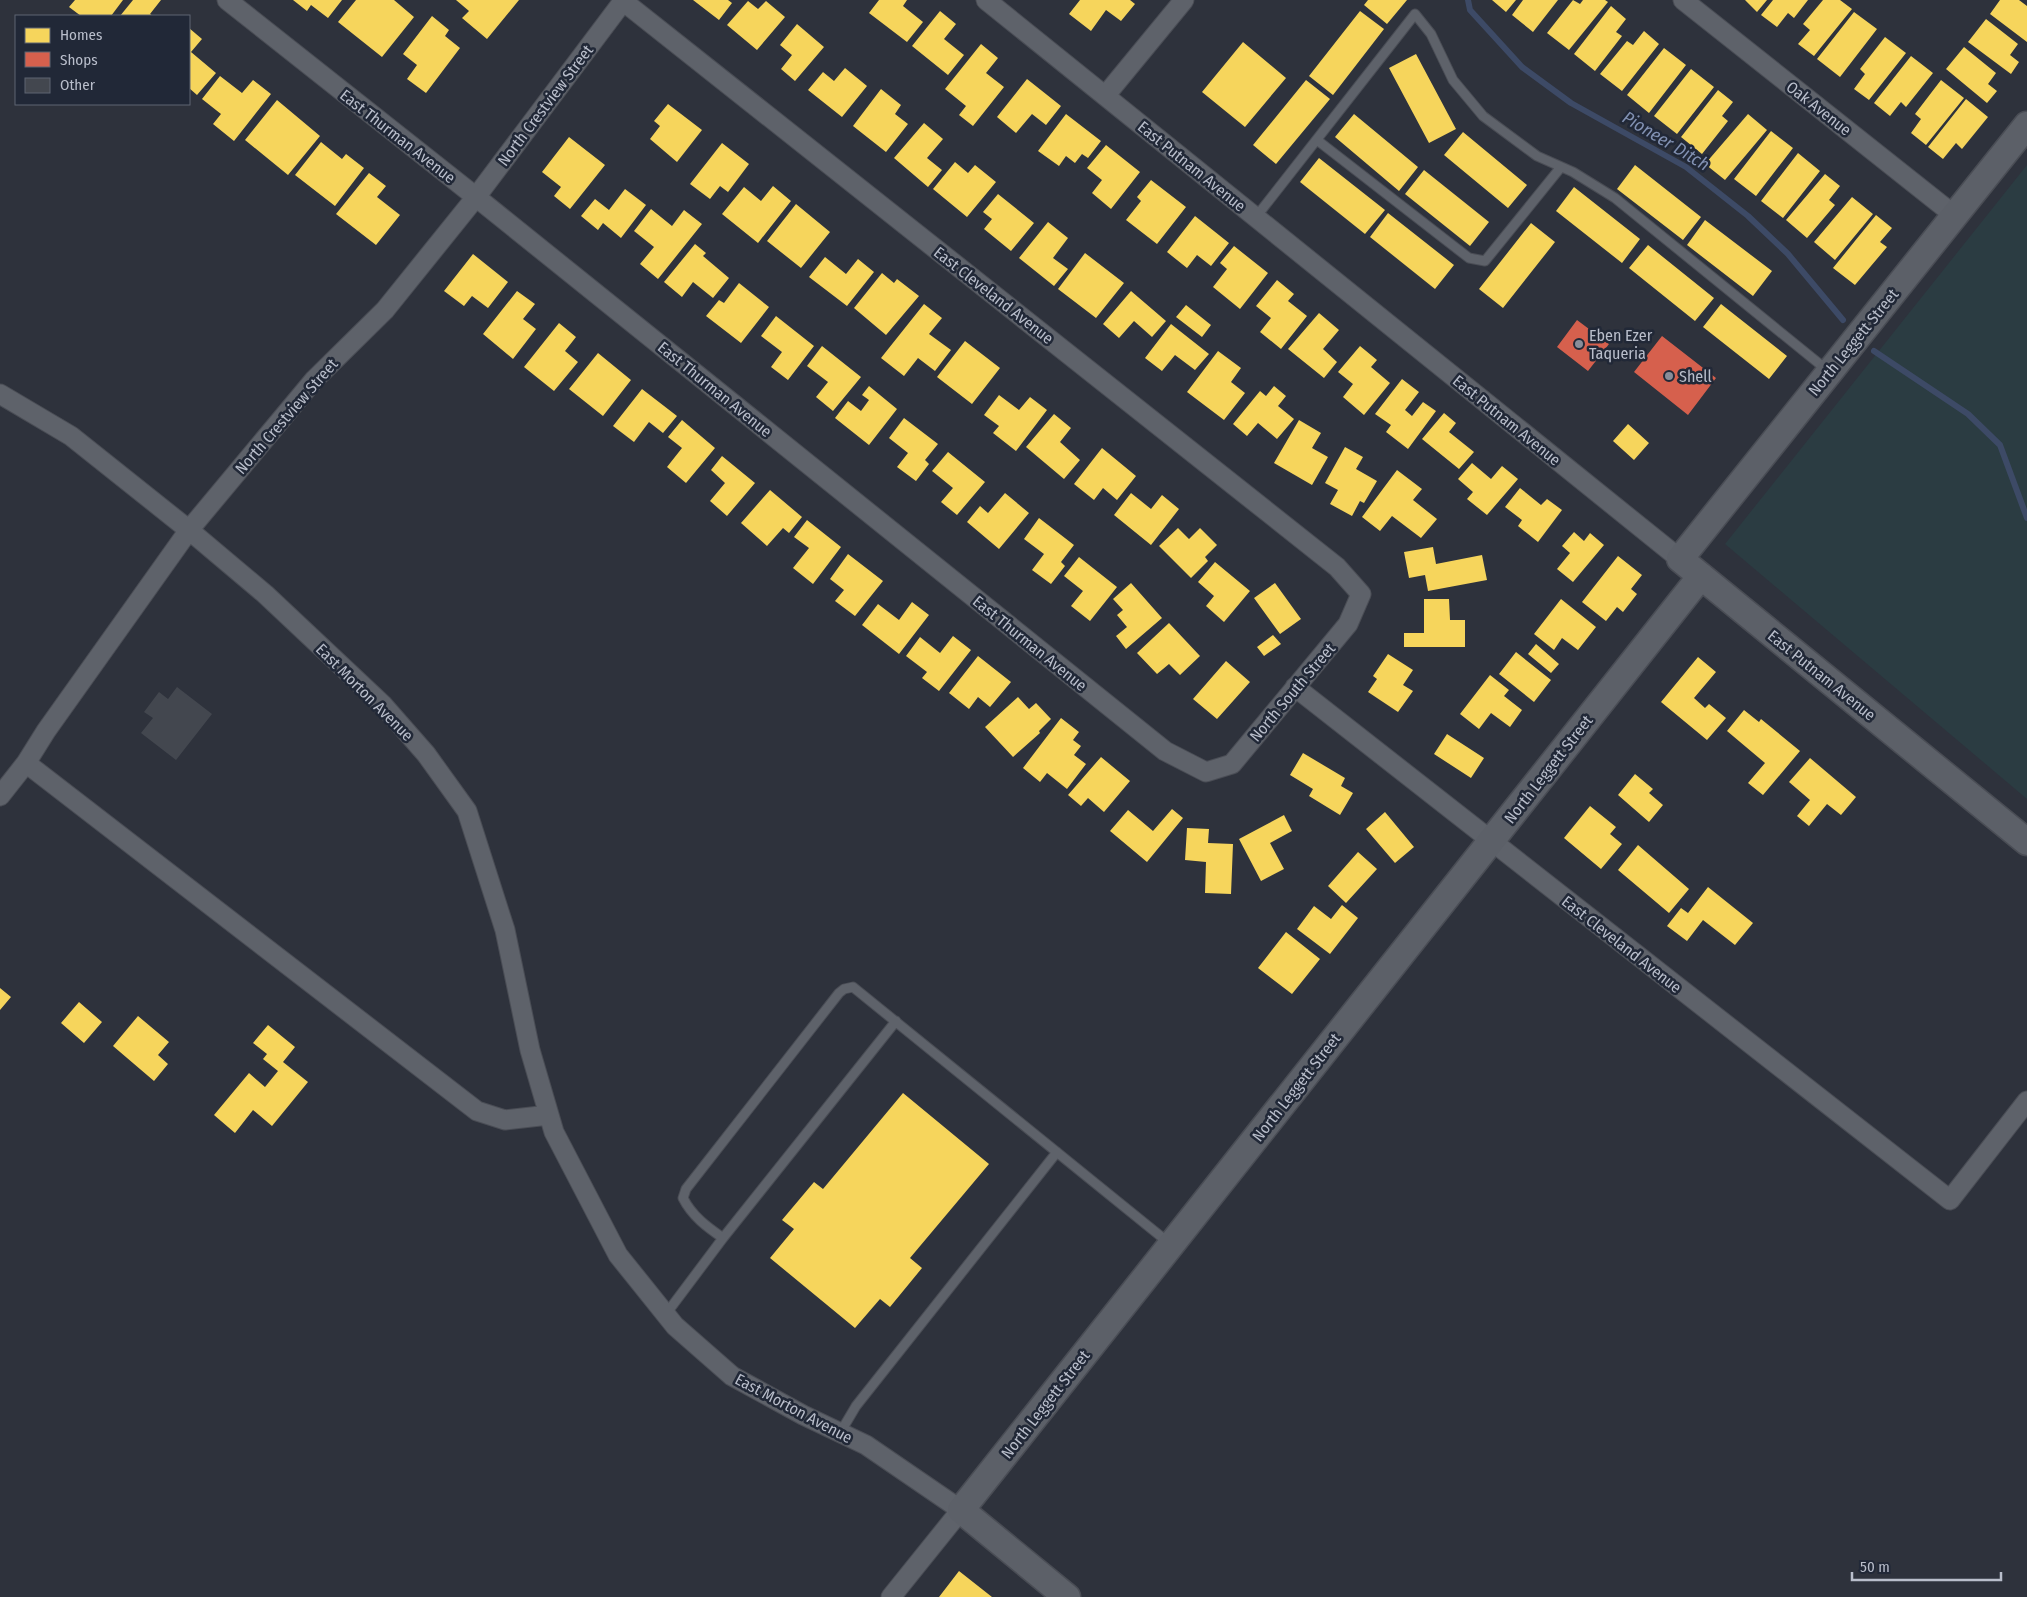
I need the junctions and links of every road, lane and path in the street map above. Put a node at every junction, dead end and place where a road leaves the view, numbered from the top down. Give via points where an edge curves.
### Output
1 (226, 0) edge
2 (986, 0) edge
3 (1184, 0) edge
4 (1683, 0) edge
5 (623, 1) edge
6 (1105, 96) junction
7 (2027, 125) edge
8 (1317, 140) junction
9 (1561, 167) junction
10 (476, 197) junction
11 (1954, 216) junction
12 (1256, 217) junction
13 (1829, 372) junction
14 (0, 394) edge
15 (189, 530) junction
16 (1680, 559) junction
17 (1701, 576) junction
18 (1361, 594) joint
19 (1295, 688) junction
20 (26, 762) junction
21 (1206, 772) joint
22 (0, 796) edge
23 (1491, 841) junction
24 (2027, 842) edge
25 (896, 1021) junction
26 (2027, 1101) edge
27 (549, 1115) junction
28 (1058, 1152) junction
29 (723, 1238) junction
30 (1171, 1245) junction
31 (666, 1314) junction
32 (840, 1433) junction
33 (961, 1510) junction
34 (891, 1597) edge
35 (1067, 1597) edge

1 - 10 street, East Thurman Avenue
2 - 6 street, East Putnam Avenue
3 - 6 street
4 - 11 street, Oak Avenue
5 - 10 street, North Crestview Street
5 - 18 street, East Cleveland Avenue via 1338,567
6 - 12 street, East Putnam Avenue
7 - 11 street, North Leggett Street
8 - 9 lane via 1469,258 1485,261
8 - 9 lane via 1415,14 1431,34 1453,80 1483,116 1537,156
8 - 12 lane
9 - 13 lane via 1616,198
10 - 15 street, North Crestview Street via 385,310 314,380
10 - 21 street, East Thurman Avenue via 1165,751
11 - 13 street, North Leggett Street
12 - 16 street, East Putnam Avenue
13 - 16 street, North Leggett Street
14 - 15 street, East Morton Avenue via 71,436
15 - 20 street, North Crestview Street
15 - 27 street, East Morton Avenue via 265,594 384,705 426,754 467,811 504,930 530,1050
16 - 17 street, East Putnam Avenue
17 - 23 street, North Leggett Street
17 - 24 street, East Putnam Avenue
18 - 19 street, North South Street via 1348,624
19 - 21 street, North South Street via 1232,764
19 - 23 street, East Cleveland Avenue
20 - 22 street, North Crestview Street
20 - 27 street via 478,1111 505,1120
23 - 26 street, East Cleveland Avenue via 1950,1200
23 - 30 street, North Leggett Street
25 - 28 lane
25 - 29 lane
25 - 29 lane via 853,987 839,993 686,1189 683,1198 688,1208
27 - 31 street, East Morton Avenue via 554,1132 618,1255
28 - 30 lane
28 - 32 lane via 856,1406
29 - 31 lane
30 - 33 street, North Leggett Street
31 - 32 street, East Morton Avenue via 675,1326 732,1376
32 - 33 street, East Morton Avenue via 866,1445
33 - 34 street, North Leggett Street
33 - 35 street, East Morton Avenue

